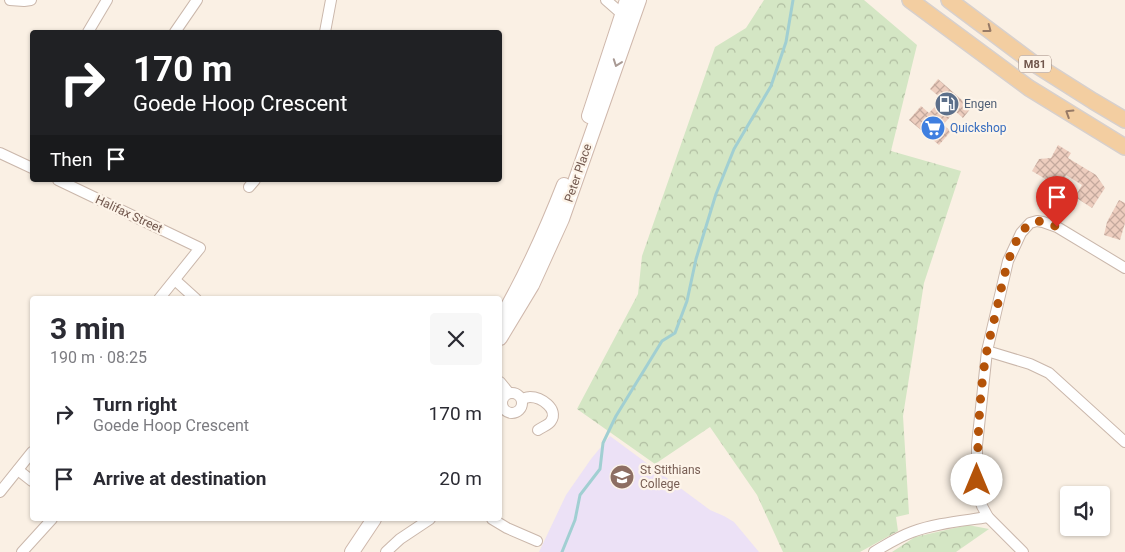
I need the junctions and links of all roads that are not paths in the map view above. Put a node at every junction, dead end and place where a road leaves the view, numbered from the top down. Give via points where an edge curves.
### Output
1 (10, 0) edge
2 (31, 0) edge
3 (107, 0) edge
4 (197, 0) edge
5 (331, 0) edge
6 (606, 0) edge
7 (627, 0) edge
8 (639, 0) edge
9 (910, 0) edge
10 (949, 0) edge
11 (627, 15) junction
12 (89, 30) edge
13 (176, 30) edge
14 (325, 30) edge
15 (1125, 120) edge
16 (1125, 147) edge
17 (0, 153) edge
18 (30, 167) edge
19 (62, 182) edge
20 (1125, 268) edge
21 (175, 280) junction
22 (162, 296) edge
23 (193, 296) edge
24 (502, 330) edge
25 (987, 351) junction
26 (502, 384) edge
27 (509, 393) junction
28 (522, 400) junction
29 (502, 411) edge
30 (538, 430) dead end
31 (1125, 442) edge
32 (30, 455) edge
33 (18, 470) junction
34 (30, 479) edge
35 (0, 492) edge
36 (988, 517) junction
37 (50, 521) edge
38 (373, 521) edge
39 (379, 521) edge
40 (427, 521) edge
41 (495, 521) edge
42 (537, 541) dead end
43 (22, 552) edge
44 (352, 552) edge
45 (358, 552) edge
46 (386, 552) edge
47 (874, 552) edge
48 (1023, 552) edge

1 - 2 street
3 - 12 street
4 - 13 street
5 - 14 street
6 - 11 street
7 - 11 main road, Peter Place
8 - 11 main road, Peter Place
16 -> 9 main road, M81 via 1029,88
10 -> 15 main road, M81 via 1033,63
11 - 24 main road, Peter Place via 562,219 532,285
17 - 18 street
19 - 21 street, Halifax Street via 200,248
20 - 25 street via 1057,227 1037,221 1030,223 1021,233 1008,261
21 - 22 street
21 - 23 street
25 - 31 street via 1049,373
25 - 36 street via 977,480 979,497
26 - 27 street
27 - 28 street via 517,393
27 - 29 street via 502,400
28 - 29 street via 522,408 518,412
28 - 30 street via 539,398 553,411 550,422
32 - 33 street
33 - 34 street
33 - 35 street
36 - 47 street via 912,532
36 - 48 street
37 - 43 street
38 - 44 main road
39 - 45 main road
40 - 46 street
41 - 42 street

